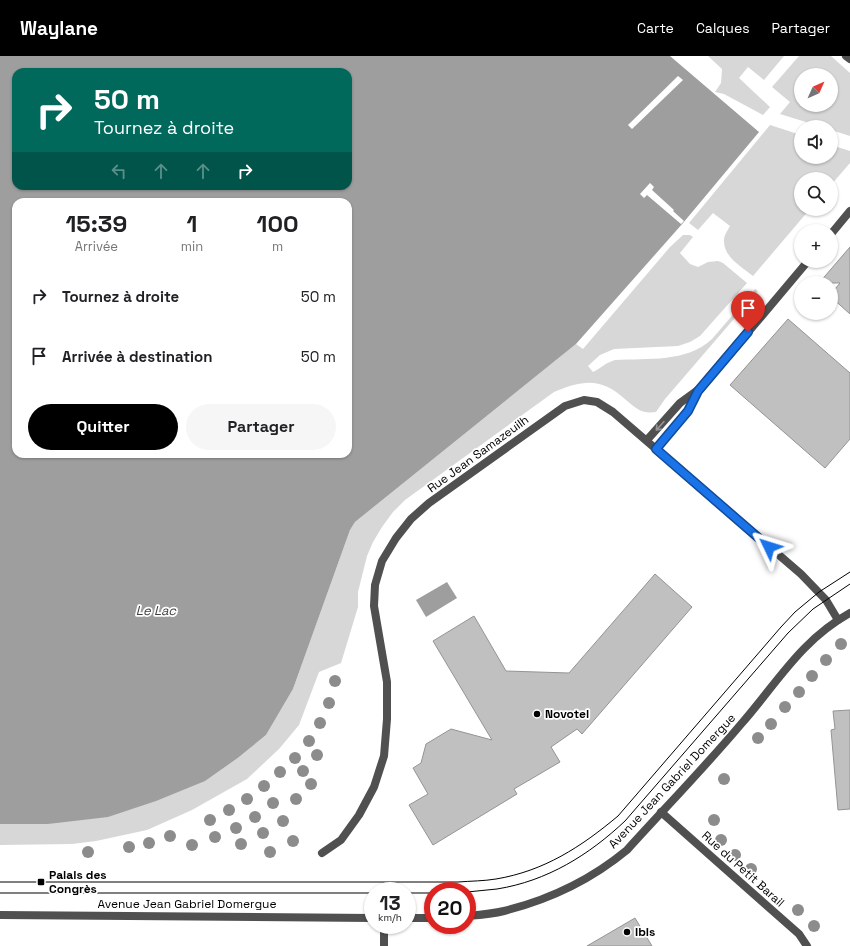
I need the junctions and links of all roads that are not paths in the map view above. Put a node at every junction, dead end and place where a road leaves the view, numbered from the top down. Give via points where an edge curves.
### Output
1 (846, 56) edge
2 (850, 59) edge
3 (850, 211) edge
4 (838, 226) edge
5 (802, 268) edge
6 (698, 391) junction
7 (647, 440) junction
8 (656, 449) junction
9 (850, 613) edge
10 (838, 620) junction
11 (850, 620) edge
12 (662, 812) junction
13 (322, 853) dead end
14 (0, 915) edge
15 (476, 915) edge
16 (364, 918) edge
17 (384, 934) edge
18 (384, 946) edge
19 (807, 946) edge

1 - 2 street
3 - 4 street
5 - 6 street
6 -> 7 street via 680,403
6 - 8 street via 688,411
7 - 8 street, Rue Jean Samazeuilh
7 - 13 street, Rue Jean Samazeuilh via 597,402 584,400 565,406 429,504 411,519 396,538 382,561 375,585 374,606 387,682 384,756 374,787 359,815 341,840
8 - 10 street, Rue Jean Samazeuilh via 805,578 826,600
9 - 10 street, Avenue Jean Gabriel Domergue
10 - 11 street
10 - 12 street, Avenue Jean Gabriel Domergue via 804,647 743,723
12 - 15 street, Avenue Jean Gabriel Domergue via 627,850 587,878 546,898 503,911
12 - 19 street, Rue du Petit Barail via 799,934
14 - 16 street, Avenue Jean Gabriel Domergue
17 - 18 street

